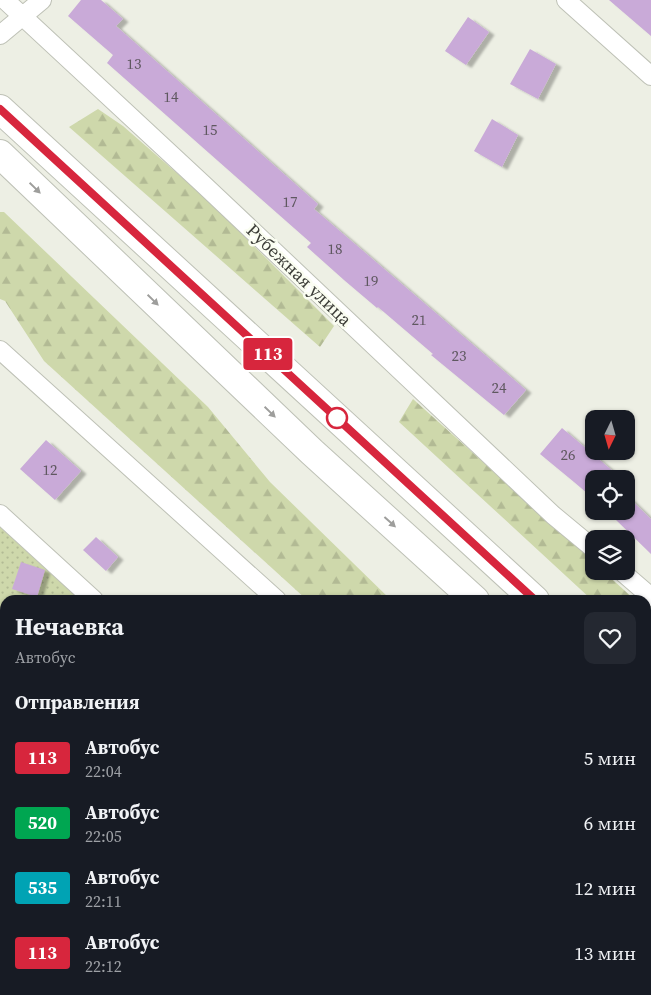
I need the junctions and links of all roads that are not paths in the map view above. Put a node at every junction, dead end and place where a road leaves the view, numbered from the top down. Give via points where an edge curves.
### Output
1 (5, 0) edge
2 (42, 0) edge
3 (566, 0) edge
4 (23, 16) junction
5 (0, 35) edge
6 (651, 76) edge
7 (0, 109) edge
8 (0, 154) edge
9 (0, 350) edge
10 (0, 514) edge
11 (585, 541) edge
12 (631, 580) edge
13 (89, 595) edge
14 (271, 595) edge
15 (469, 595) edge
16 (530, 595) edge
17 (649, 595) edge

1 - 4 street, Рубежная улица
2 - 4 street
3 - 6 street
4 - 5 street
4 - 11 street, Рубежная улица
7 - 16 highway
8 -> 15 highway via 312,452
9 - 14 street
10 - 13 street
12 - 17 street

